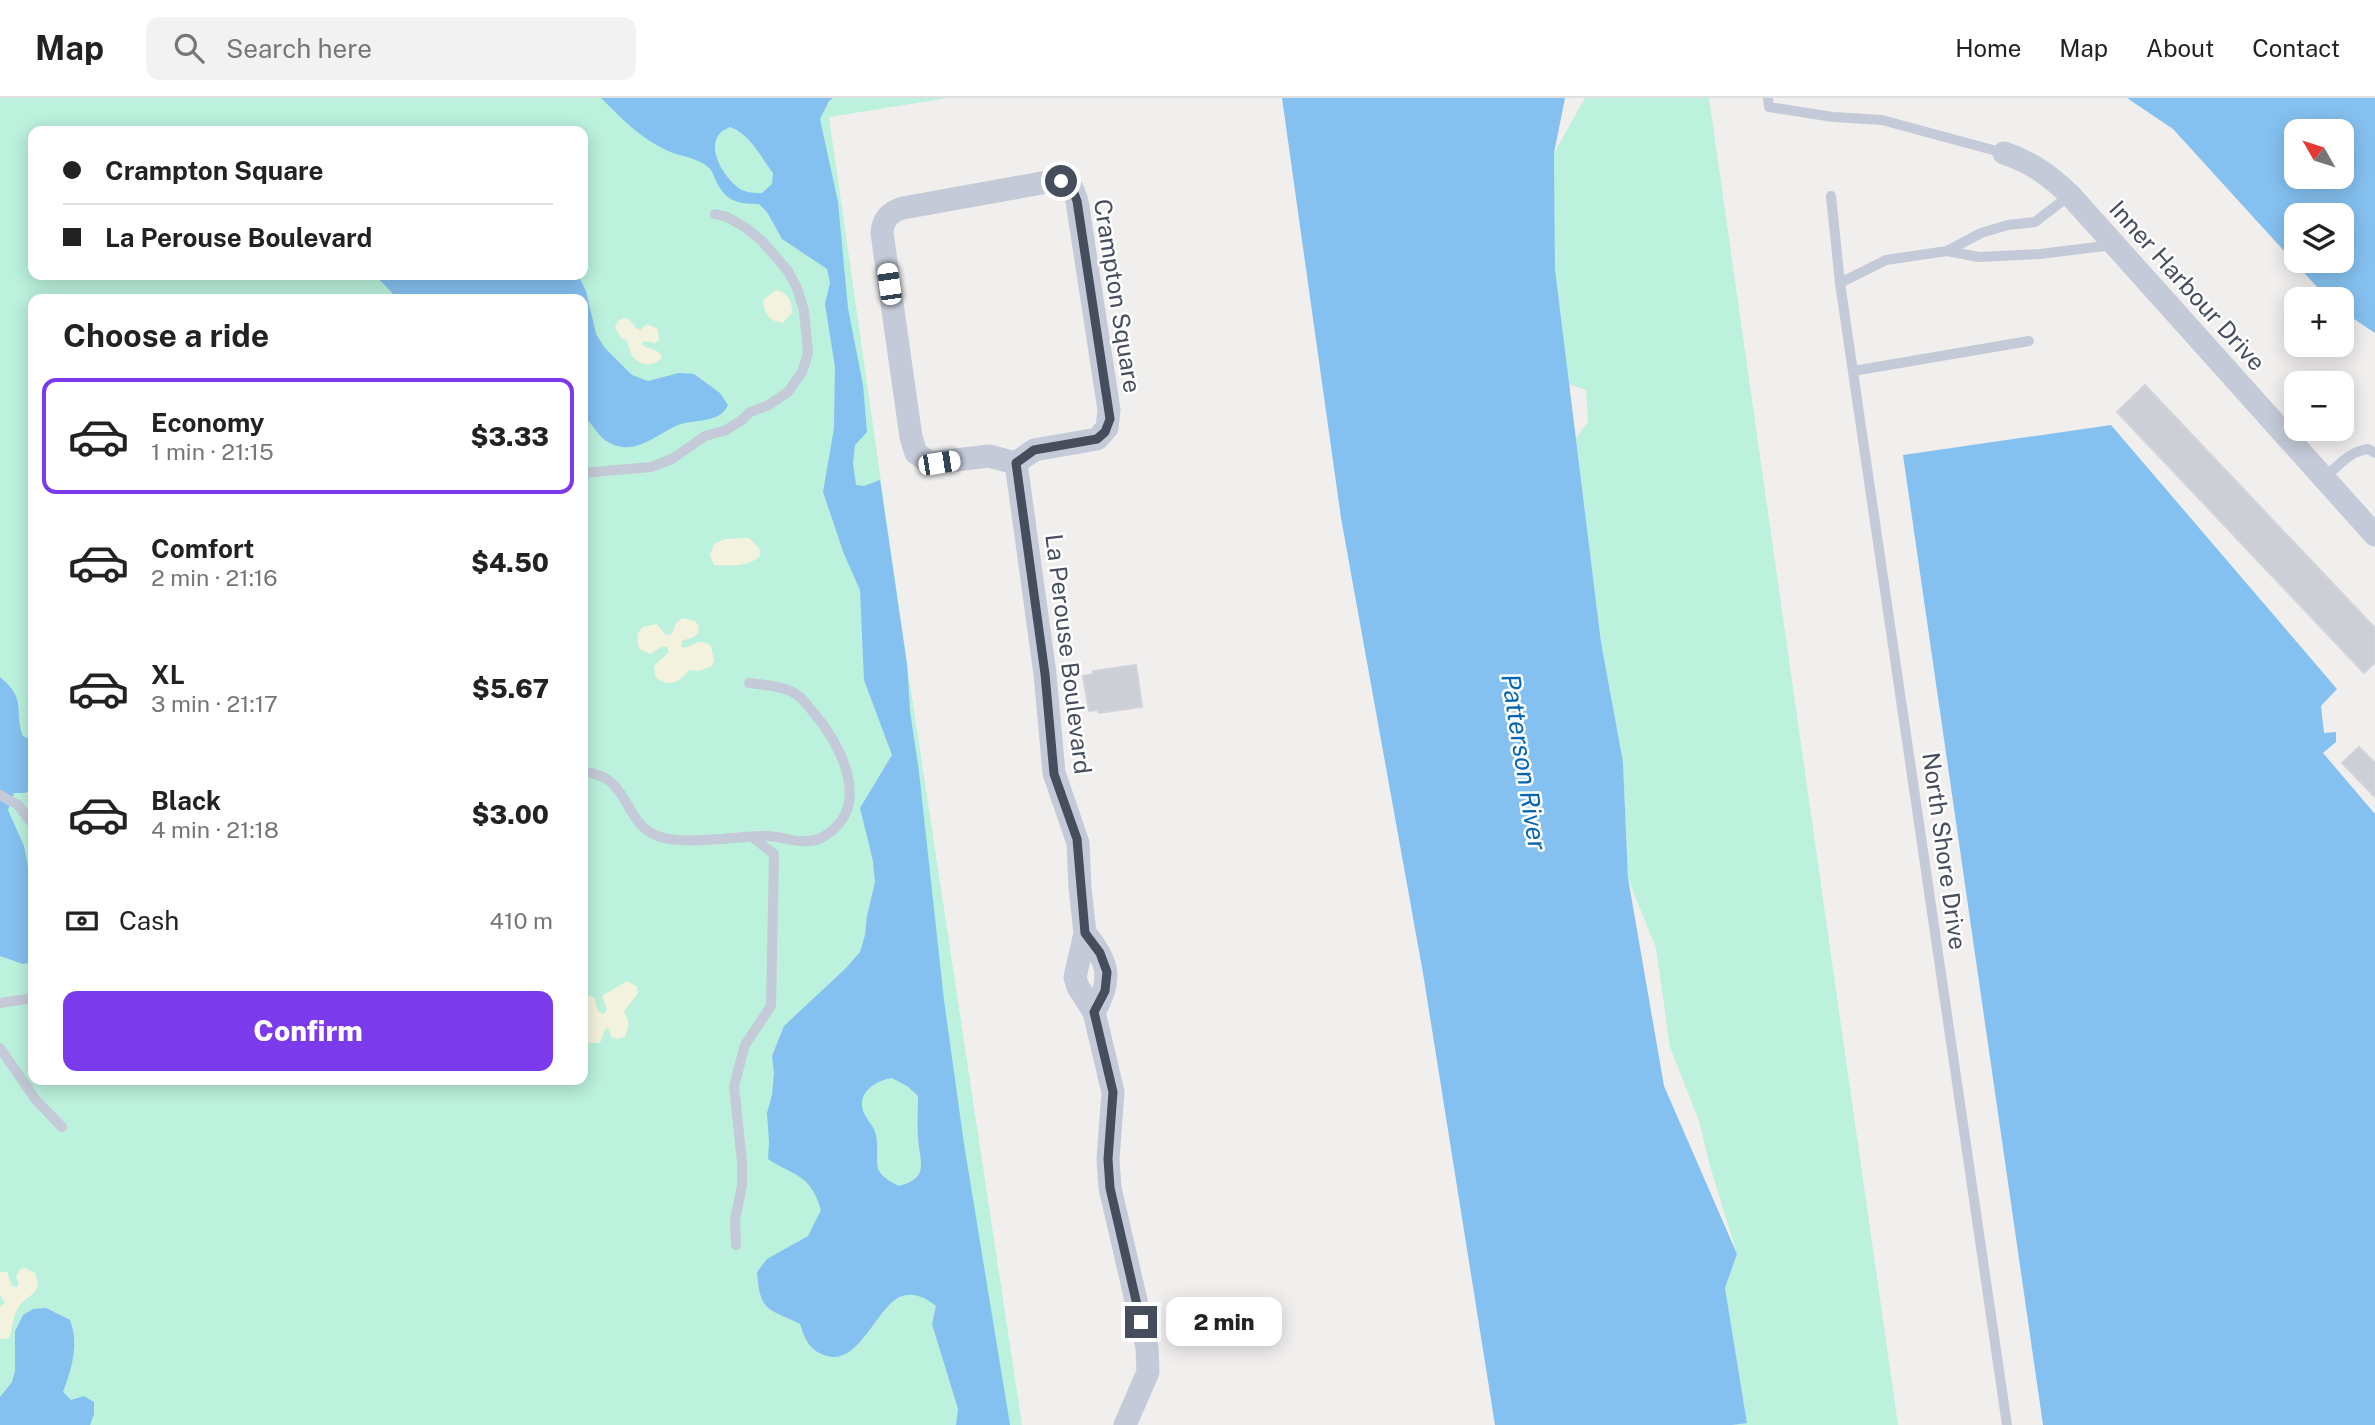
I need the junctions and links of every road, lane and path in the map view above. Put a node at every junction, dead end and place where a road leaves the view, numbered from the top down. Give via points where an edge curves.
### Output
1 (1768, 98) edge
2 (2004, 153) joint
3 (2070, 195) junction
4 (1831, 196) dead end
5 (715, 214) dead end
6 (2115, 245) junction
7 (1947, 251) junction
8 (1840, 283) junction
9 (2029, 341) dead end
10 (1853, 371) junction
11 (2375, 453) edge
12 (1016, 463) junction
13 (588, 471) edge
14 (2324, 478) junction
15 (2375, 535) edge
16 (749, 683) dead end
17 (588, 772) edge
18 (0, 795) edge
19 (28, 818) edge
20 (752, 837) junction
21 (1085, 933) junction
22 (27, 999) dead end
23 (0, 1003) edge
24 (1094, 1012) junction
25 (0, 1048) edge
26 (62, 1127) dead end
27 (736, 1245) dead end
28 (1125, 1425) edge
29 (2007, 1425) edge

1 - 2 lane via 1769,107 1882,120
2 - 3 street, Inner Harbour Drive via 2049,174
3 - 6 street, Inner Harbour Drive
3 - 7 lane via 2035,222 1981,233
4 - 8 lane, North Shore Drive
5 - 13 lane via 736,222 762,241 788,271 807,331 808,353 802,372 788,392 672,459 651,467
6 - 7 lane via 1979,257
6 - 14 street, Inner Harbour Drive
7 - 8 lane via 1886,260
8 - 10 lane, North Shore Drive
9 - 10 lane
10 - 29 lane, North Shore Drive
11 - 14 lane via 2360,450
12 - 12 street, Crampton Square via 989,456 930,463 916,453 882,228 889,214 898,209 1058,180 1072,188 1077,201 1110,419 1097,439 1034,450
12 - 21 street, La Perouse Boulevard via 1054,774 1077,839
14 - 15 street, Inner Harbour Drive
16 - 20 lane via 799,696 829,732 848,771 850,802 838,825 821,838 799,842
17 - 20 lane via 616,785 639,823 654,835 680,841
18 - 19 lane via 18,805
20 - 27 lane via 774,854 772,981 771,1006 745,1045 734,1086 742,1162
21 - 24 street, La Perouse Boulevard via 1075,977
21 - 24 street, La Perouse Boulevard via 1107,972 1105,991
22 - 23 lane
24 - 28 street, La Perouse Boulevard via 1113,1092 1110,1188 1147,1348 1148,1372
25 - 26 lane via 36,1100

